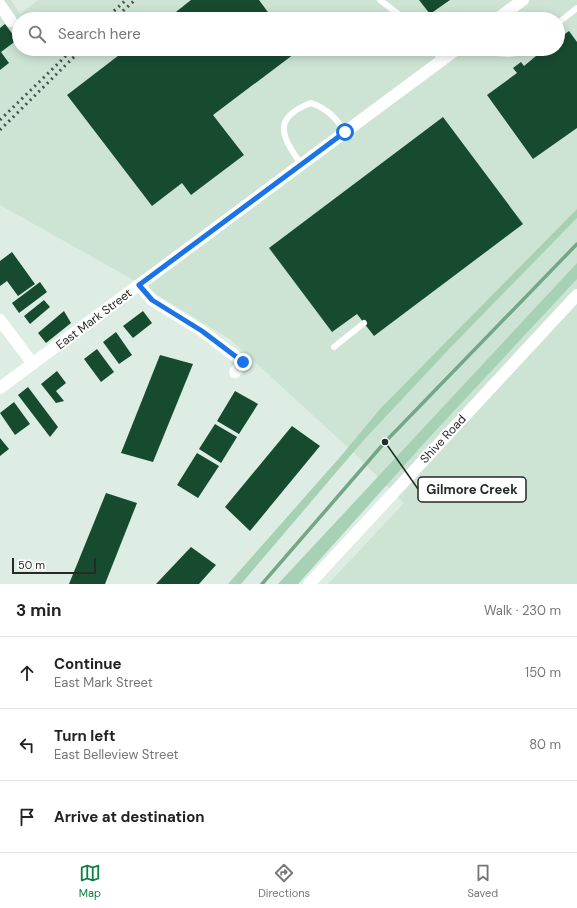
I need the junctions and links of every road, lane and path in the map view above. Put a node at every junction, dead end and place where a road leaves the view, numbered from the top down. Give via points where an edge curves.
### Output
1 (380, 0) edge
2 (523, 0) edge
3 (0, 5) edge
4 (577, 8) edge
5 (396, 12) edge
6 (507, 12) edge
7 (565, 17) edge
8 (11, 21) dead end
9 (439, 56) edge
10 (447, 56) edge
11 (442, 60) junction
12 (345, 132) junction
13 (302, 164) junction
14 (139, 285) junction
15 (577, 295) edge
16 (0, 320) edge
17 (364, 323) dead end
18 (334, 347) dead end
19 (33, 364) junction
20 (235, 372) dead end
21 (0, 388) edge
22 (309, 584) edge

1 - 5 lane
2 - 6 street
3 - 8 street
4 - 7 lane
9 - 11 lane
10 - 11 street, East Mark Street
11 - 12 street, East Mark Street
12 - 13 street, East Mark Street
12 - 13 lane via 327,110 311,103 302,107 286,120 282,130 286,142
13 - 14 street, East Mark Street
14 - 19 street, East Mark Street
14 - 20 street via 152,300 202,331 243,362
15 - 22 street, Shive Road
16 - 19 street
17 - 18 lane
19 - 21 street, East Mark Street

